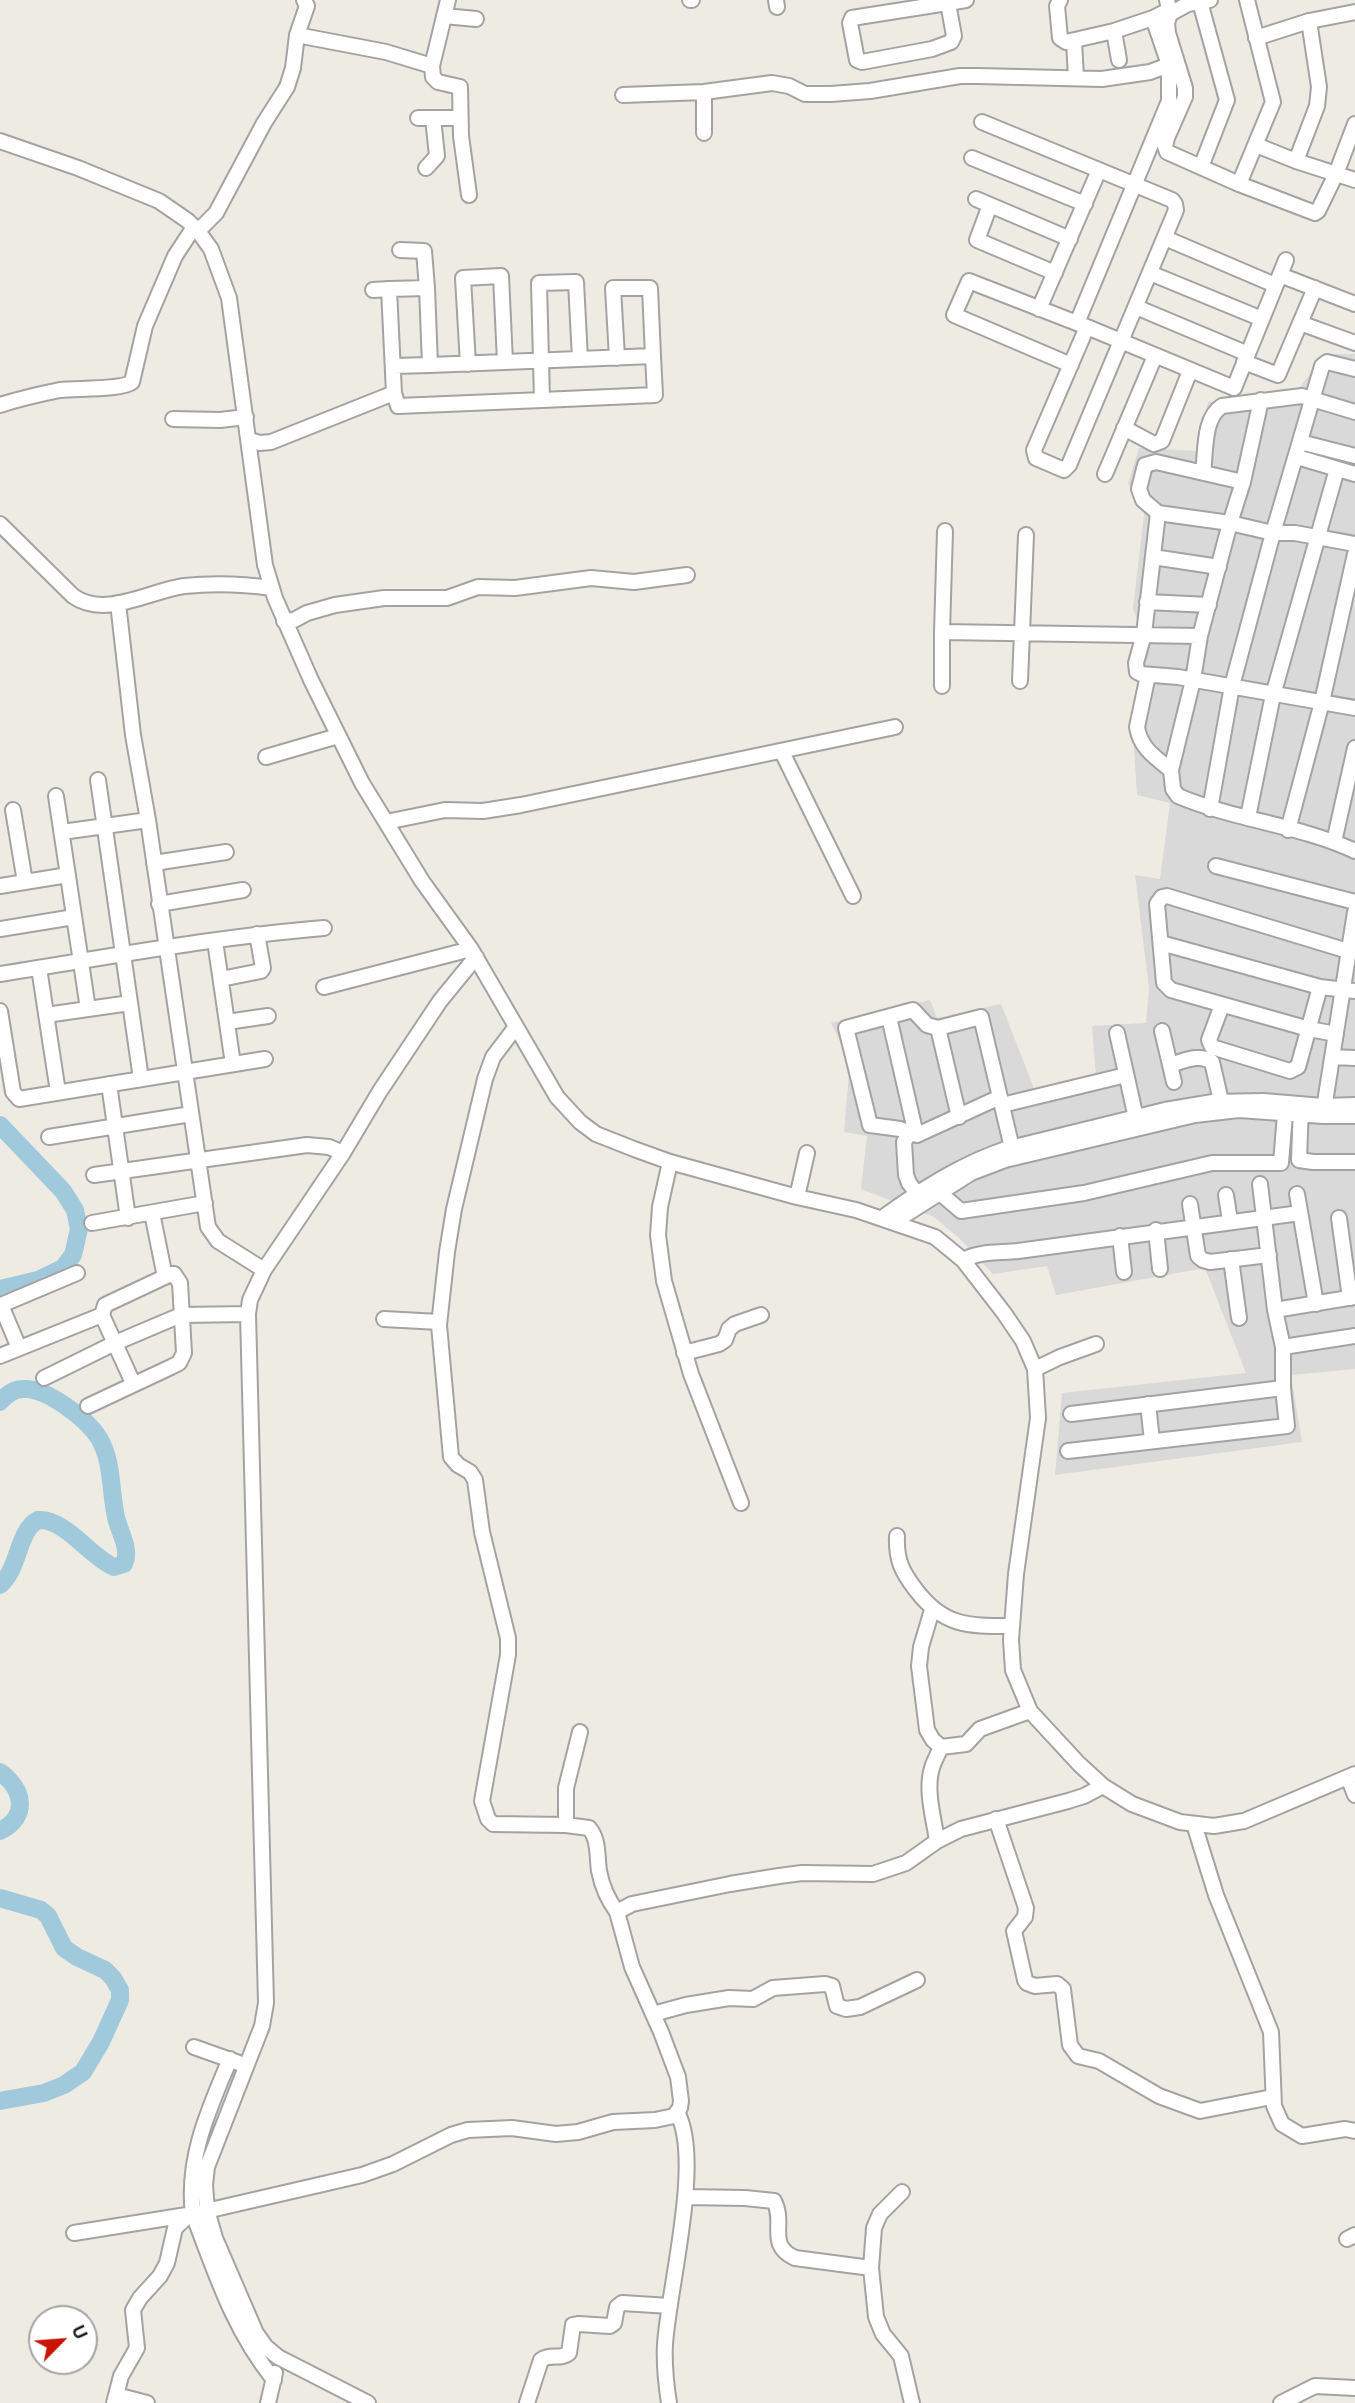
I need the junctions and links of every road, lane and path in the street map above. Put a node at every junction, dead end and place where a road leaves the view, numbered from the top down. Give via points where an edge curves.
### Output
1 (304, 0) edge
2 (448, 0) edge
3 (966, 0) edge
4 (1060, 0) edge
5 (1247, 0) edge
6 (948, 1) edge
7 (1196, 1) edge
8 (1169, 8) edge
9 (1355, 13) edge
10 (444, 16) junction
11 (1153, 18) junction
12 (477, 19) dead end
13 (1309, 21) junction
14 (1114, 31) junction
15 (298, 35) junction
16 (1256, 38) junction
17 (1074, 41) junction
18 (1119, 60) dead end
19 (1168, 65) junction
20 (432, 66) junction
21 (1076, 78) junction
22 (704, 92) junction
23 (623, 96) dead end
24 (460, 118) junction
25 (982, 122) dead end
26 (1355, 124) edge
27 (704, 133) dead end
28 (0, 141) edge
29 (1256, 145) junction
30 (972, 158) dead end
31 (1296, 161) junction
32 (1201, 167) junction
33 (426, 168) dead end
34 (1099, 170) junction
35 (1336, 174) junction
36 (1355, 180) edge
37 (1239, 184) junction
38 (1136, 186) junction
39 (469, 195) dead end
40 (1085, 204) junction
41 (199, 228) junction
42 (1165, 238) junction
43 (1070, 239) junction
44 (400, 250) dead end
45 (1286, 260) dead end
46 (1055, 273) junction
47 (1150, 273) junction
48 (1278, 280) junction
49 (427, 288) junction
50 (1315, 288) junction
51 (389, 289) junction
52 (373, 290) dead end
53 (1355, 304) edge
54 (1136, 307) junction
55 (1039, 309) junction
56 (1262, 319) junction
57 (1300, 323) junction
58 (1082, 325) junction
59 (1122, 342) junction
60 (1355, 342) edge
61 (653, 356) junction
62 (1155, 356) junction
63 (617, 358) junction
64 (1246, 358) junction
65 (580, 359) junction
66 (542, 360) junction
67 (505, 362) junction
68 (468, 364) junction
69 (430, 365) junction
70 (1071, 365) junction
71 (393, 366) junction
72 (1355, 369) edge
73 (1190, 371) junction
74 (1312, 398) junction
75 (396, 399) junction
76 (542, 400) junction
77 (1261, 400) junction
78 (0, 405) edge
79 (1355, 412) edge
80 (246, 417) junction
81 (173, 419) dead end
82 (1124, 428) junction
83 (254, 442) junction
84 (1300, 442) junction
85 (1355, 456) edge
86 (1297, 457) junction
87 (1337, 468) junction
88 (1203, 472) junction
89 (1105, 474) dead end
90 (1355, 474) edge
91 (1243, 482) junction
92 (1158, 513) junction
93 (1230, 523) junction
94 (0, 524) edge
95 (945, 531) dead end
96 (1273, 533) junction
97 (1026, 535) dead end
98 (1318, 536) junction
99 (1355, 544) edge
100 (1355, 554) edge
101 (1153, 557) junction
102 (1219, 567) junction
103 (687, 575) dead end
104 (272, 588) junction
105 (1147, 602) junction
106 (118, 603) junction
107 (1209, 605) junction
108 (295, 618) junction
109 (942, 632) junction
110 (1023, 632) junction
111 (1144, 634) junction
112 (1200, 636) junction
113 (1148, 675) junction
114 (1193, 680) junction
115 (1020, 681) dead end
116 (942, 686) dead end
117 (1231, 686) junction
118 (1273, 695) junction
119 (1322, 702) junction
120 (1355, 708) edge
121 (895, 727) dead end
122 (338, 736) junction
123 (782, 752) junction
124 (1355, 752) edge
125 (266, 757) dead end
126 (1171, 770) junction
127 (98, 780) dead end
128 (56, 796) dead end
129 (1348, 808) edge
130 (1210, 809) junction
131 (13, 810) dead end
132 (1248, 817) junction
133 (397, 819) junction
134 (148, 820) junction
135 (105, 826) junction
136 (1289, 830) junction
137 (62, 832) junction
138 (1334, 842) junction
139 (1355, 851) edge
140 (226, 852) dead end
141 (154, 863) junction
142 (1216, 866) dead end
143 (68, 875) junction
144 (25, 883) junction
145 (0, 886) edge
146 (243, 890) dead end
147 (853, 895) dead end
148 (1355, 902) edge
149 (159, 904) junction
150 (1355, 912) edge
151 (74, 917) junction
152 (0, 929) edge
153 (324, 929) dead end
154 (257, 934) junction
155 (215, 941) junction
156 (1161, 943) junction
157 (167, 947) junction
158 (1348, 951) junction
159 (473, 953) junction
160 (123, 954) junction
161 (81, 961) junction
162 (39, 968) junction
163 (0, 974) edge
164 (221, 979) junction
165 (324, 987) dead end
166 (1320, 987) junction
167 (1349, 990) edge
168 (130, 1003) junction
169 (1222, 1005) junction
170 (88, 1009) junction
171 (0, 1011) edge
172 (46, 1015) junction
173 (268, 1016) dead end
174 (889, 1017) junction
175 (227, 1022) junction
176 (515, 1028) junction
177 (938, 1028) junction
178 (1309, 1029) junction
179 (1162, 1031) dead end
180 (1117, 1033) dead end
181 (1336, 1034) junction
182 (1332, 1057) junction
183 (1355, 1058) edge
184 (265, 1059) dead end
185 (233, 1064) junction
186 (1170, 1065) junction
187 (185, 1072) junction
188 (1126, 1075) junction
189 (141, 1079) junction
190 (1174, 1082) dead end
191 (110, 1084) junction
192 (58, 1092) junction
193 (1001, 1101) junction
194 (1221, 1101) junction
195 (1355, 1105) edge
196 (1301, 1110) junction
197 (1323, 1111) junction
198 (191, 1114) junction
199 (1285, 1114) junction
200 (1355, 1116) edge
201 (959, 1117) junction
202 (1136, 1118) junction
203 (116, 1126) junction
204 (910, 1133) junction
205 (50, 1137) dead end
206 (1012, 1147) junction
207 (343, 1153) junction
208 (807, 1153) dead end
209 (198, 1161) junction
210 (670, 1162) junction
211 (1355, 1162) edge
212 (122, 1171) junction
213 (94, 1175) dead end
214 (1260, 1184) dead end
215 (799, 1188) junction
216 (940, 1193) junction
217 (1297, 1194) dead end
218 (1226, 1195) dead end
219 (921, 1198) junction
220 (205, 1203) junction
221 (1189, 1204) dead end
222 (152, 1213) junction
223 (1300, 1213) junction
224 (1264, 1217) junction
225 (128, 1218) junction
226 (1339, 1218) dead end
227 (888, 1220) junction
228 (1230, 1221) junction
229 (92, 1223) dead end
230 (1193, 1226) junction
231 (1156, 1230) junction
232 (1120, 1236) junction
233 (1269, 1255) junction
234 (966, 1258) junction
235 (1231, 1259) junction
236 (1160, 1269) dead end
237 (264, 1270) junction
238 (1124, 1272) dead end
239 (77, 1273) dead end
240 (165, 1277) junction
241 (1353, 1298) edge
242 (1316, 1304) junction
243 (1275, 1310) junction
244 (248, 1314) junction
245 (102, 1315) junction
246 (181, 1315) junction
247 (761, 1315) dead end
248 (1239, 1318) dead end
249 (384, 1319) dead end
250 (439, 1322) junction
251 (1355, 1336) edge
252 (115, 1343) junction
253 (1096, 1345) dead end
254 (1283, 1347) junction
255 (19, 1348) junction
256 (684, 1353) junction
257 (0, 1356) edge
258 (1040, 1366) junction
259 (44, 1378) dead end
260 (133, 1383) junction
261 (1283, 1388) junction
262 (1148, 1404) junction
263 (88, 1406) dead end
264 (1071, 1414) dead end
265 (1152, 1441) junction
266 (1068, 1451) dead end
267 (741, 1503) dead end
268 (897, 1536) dead end
269 (932, 1610) junction
270 (1012, 1626) junction
271 (1030, 1711) junction
272 (580, 1732) dead end
273 (941, 1747) junction
274 (1352, 1776) edge
275 (1103, 1786) junction
276 (1355, 1795) edge
277 (996, 1819) junction
278 (1194, 1824) junction
279 (566, 1825) junction
280 (937, 1841) junction
281 (617, 1912) junction
282 (917, 1980) dead end
283 (653, 2014) junction
284 (194, 2046) dead end
285 (230, 2059) junction
286 (246, 2066) junction
287 (1272, 2097) junction
288 (678, 2114) junction
289 (201, 2131) junction
290 (1355, 2131) edge
291 (217, 2137) junction
292 (902, 2192) dead end
293 (685, 2197) junction
294 (197, 2213) junction
295 (74, 2233) dead end
296 (218, 2262) junction
297 (871, 2268) junction
298 (670, 2306) junction
299 (278, 2357) junction
300 (274, 2380) junction
301 (1355, 2388) edge
302 (115, 2399) edge
303 (147, 2403) edge
304 (268, 2403) edge
305 (368, 2403) edge
306 (527, 2403) edge
307 (669, 2403) edge
308 (912, 2403) edge
309 (1281, 2403) edge

1 - 15 street via 307,6
2 - 10 street
3 - 6 street
4 - 17 street via 1060,38
5 - 16 street
6 - 6 street via 951,42 857,60 852,18
7 - 8 street
7 - 32 street via 1227,100
8 - 11 street
8 - 32 street via 1168,33 1185,97 1165,146 1167,152
9 - 13 street
10 - 12 street
10 - 20 street
11 - 14 street
11 - 19 street
13 - 16 street
13 - 31 street via 1319,98
14 - 17 street
14 - 18 street
15 - 20 street
15 - 41 street via 287,88 216,213
16 - 29 street via 1273,102
17 - 21 street
19 - 21 street via 1102,79
19 - 38 street via 1169,102
20 - 24 street via 438,82 460,87
21 - 22 street via 960,76 813,95 772,83
22 - 23 street
22 - 27 street
24 - 33 street via 426,118 437,156
24 - 39 street
25 - 34 street
26 - 35 street
28 - 41 street via 159,201
29 - 31 street
29 - 37 street
30 - 40 street
31 - 35 street
32 - 37 street
34 - 38 street
34 - 40 street
35 - 36 street
35 - 37 street via 1315,214
38 - 42 street via 1175,204
38 - 58 street
40 - 43 street
41 - 78 street via 175,256 145,326 132,382 58,391
41 - 80 street via 229,298
42 - 47 street
42 - 48 street
43 - 46 street
43 - 46 street via 983,202 977,240
44 - 49 street via 425,251
45 - 48 street
46 - 55 street
47 - 54 street
47 - 56 street
48 - 50 street
48 - 56 street
49 - 51 street
49 - 69 street
50 - 53 street
50 - 57 street
51 - 52 street
51 - 71 street
54 - 59 street
54 - 64 street
55 - 58 street
55 - 70 street via 970,281 954,315
56 - 64 street
57 - 60 street
57 - 64 street via 1278,375
58 - 59 street
58 - 70 street
59 - 62 street
59 - 70 street via 1065,470 1036,458 1034,450
61 - 63 street
61 - 63 street via 650,288 613,288
61 - 76 street via 655,395
62 - 73 street
62 - 82 street
63 - 65 street
64 - 73 street via 1234,388
65 - 66 street
65 - 66 street via 576,282 539,283
66 - 67 street
66 - 76 street
67 - 68 street
67 - 68 street via 500,276 463,278
68 - 69 street
69 - 71 street
71 - 75 street
72 - 74 street via 1323,364
73 - 82 street via 1162,441 1154,444
74 - 77 street
74 - 79 street
74 - 84 street
75 - 76 street
75 - 83 street via 271,442
77 - 88 street via 1215,412
77 - 91 street
80 - 81 street
80 - 83 street
82 - 89 street
83 - 104 street via 265,565
84 - 85 street
84 - 86 street
86 - 87 street
86 - 96 street
87 - 90 street
87 - 98 street
88 - 91 street
88 - 92 street via 1156,462 1145,465 1139,493
91 - 93 street
92 - 93 street
92 - 101 street
93 - 96 street
93 - 102 street
94 - 106 street via 80,601 96,606
95 - 109 street
96 - 98 street
96 - 117 street
97 - 110 street
98 - 99 street
98 - 118 street
100 - 119 street
101 - 102 street
101 - 105 street
102 - 107 street
103 - 108 street via 634,582 592,578 515,588 478,587 447,598 384,598 335,605
104 - 106 street via 207,584
104 - 108 street
105 - 107 street
105 - 111 street
106 - 134 street
107 - 112 street
108 - 122 street
109 - 110 street
109 - 116 street
110 - 111 street
110 - 115 street
111 - 112 street
111 - 113 street via 1136,669
112 - 114 street
113 - 114 street
113 - 126 street via 1138,734 1145,747
114 - 117 street
114 - 126 street
117 - 118 street
117 - 130 street
118 - 119 street
118 - 132 street
119 - 120 street
119 - 136 street
121 - 123 street
122 - 125 street
122 - 133 street via 362,783
123 - 133 street via 521,805 445,810
123 - 147 street
124 - 129 street
126 - 130 street via 1178,796
127 - 135 street
128 - 137 street
129 - 138 street
130 - 132 street
131 - 144 street
132 - 136 street
133 - 159 street via 422,881
134 - 135 street
134 - 141 street
135 - 137 street
135 - 160 street
136 - 138 street
137 - 143 street
138 - 139 street
140 - 141 street
141 - 149 street
142 - 148 street
143 - 144 street
143 - 151 street
144 - 145 street
146 - 149 street
149 - 157 street
150 - 158 street
151 - 152 street
151 - 161 street
153 - 154 street
154 - 155 street
154 - 164 street via 261,971
155 - 157 street
155 - 164 street
156 - 158 street via 1157,904 1167,896
156 - 166 street
156 - 169 street via 1167,987
157 - 160 street
157 - 187 street
158 - 167 street
159 - 165 street
159 - 176 street
159 - 207 street
160 - 161 street
160 - 168 street
161 - 162 street
161 - 170 street
162 - 163 street
162 - 172 street
164 - 175 street
166 - 167 street
166 - 178 street
167 - 181 street
168 - 170 street
168 - 189 street
169 - 178 street
169 - 178 street via 1209,1040 1212,1047 1290,1071 1298,1067
170 - 172 street
171 - 192 street via 16,1098
172 - 192 street
173 - 175 street
174 - 177 street via 913,1010 926,1025
174 - 204 street via 914,1126
174 - 204 street via 846,1027 870,1125
175 - 185 street
176 - 210 street via 557,1097 580,1122 596,1134
176 - 250 street via 485,1079 454,1209
177 - 193 street via 981,1017
177 - 201 street
178 - 181 street
179 - 186 street
180 - 188 street
181 - 182 street
182 - 183 street
182 - 197 street
184 - 185 street
185 - 187 street
186 - 190 street
186 - 194 street via 1209,1059
187 - 189 street
187 - 198 street
188 - 193 street
188 - 202 street
189 - 191 street
191 - 192 street
191 - 203 street
193 - 201 street
193 - 206 street
194 - 196 street via 1263,1101
194 - 202 street
195 - 197 street
196 - 197 street
196 - 199 street
196 - 211 street via 1300,1161
197 - 200 street
198 - 203 street
198 - 209 street
199 - 216 street via 1239,1110 1195,1115 1005,1160 971,1173
199 - 216 street via 1281,1163 1212,1163 1084,1193 961,1211
201 - 204 street via 927,1132
202 - 206 street
203 - 205 street
203 - 212 street
204 - 219 street via 904,1142 906,1175
206 - 219 street via 961,1167
207 - 209 street via 307,1145
207 - 237 street
208 - 215 street
209 - 212 street
209 - 220 street
210 - 215 street
210 - 256 street via 658,1235 664,1281
212 - 213 street
212 - 225 street
214 - 224 street
215 - 227 street
216 - 219 street
217 - 223 street
218 - 228 street
219 - 227 street
220 - 222 street
220 - 237 street via 212,1234
221 - 230 street
222 - 225 street
222 - 240 street
223 - 224 street
223 - 242 street
224 - 228 street
224 - 233 street
225 - 229 street
226 - 241 street
227 - 234 street via 935,1237
228 - 230 street
230 - 231 street
230 - 235 street via 1203,1261
231 - 232 street
231 - 236 street
232 - 234 street
232 - 238 street
233 - 235 street
233 - 243 street
234 - 258 street
235 - 248 street
237 - 244 street
239 - 255 street via 1,1304
240 - 245 street via 105,1305
240 - 246 street via 174,1274 179,1279
241 - 242 street
242 - 243 street
243 - 254 street
244 - 246 street
244 - 286 street via 267,1985 262,2026
245 - 252 street
245 - 255 street
246 - 252 street
246 - 260 street via 182,1359
247 - 256 street via 735,1324 719,1345
249 - 250 street
250 - 279 street via 451,1457 475,1480 481,1532 508,1638 482,1801 493,1824
251 - 254 street
252 - 259 street
252 - 260 street
253 - 258 street
254 - 261 street
255 - 257 street
256 - 267 street
258 - 270 street via 1038,1418
260 - 263 street
261 - 262 street
261 - 265 street via 1287,1426
262 - 264 street
262 - 265 street
265 - 266 street
268 - 269 street via 899,1566
269 - 270 street via 975,1626
269 - 273 street via 919,1666 927,1730
270 - 271 street via 1013,1671
271 - 273 street via 980,1729 966,1744
271 - 275 street
272 - 279 street via 566,1788
273 - 280 street via 930,1777
274 - 276 street
274 - 278 street via 1244,1821
275 - 277 street via 1068,1801
275 - 278 street via 1165,1818
277 - 280 street
277 - 287 street via 1026,1908 1014,1931 1025,1980 1035,1986 1056,1984 1063,1989 1075,2054 1100,2061 1159,2096 1200,2111
278 - 287 street via 1216,1895 1271,2032
279 - 281 street via 586,1826 593,1832 604,1888
280 - 281 street via 906,1863 873,1874 779,1876 676,1894
281 - 283 street via 632,1967
282 - 283 street via 853,2009 837,2006 832,1986 825,1984 773,1988 753,1999 721,1998
283 - 288 street via 678,2077
284 - 285 street
285 - 286 street
285 - 289 street
286 - 291 street
287 - 290 street via 1282,2124 1294,2133
288 - 293 street via 686,2138
288 - 294 street via 613,2122 568,2134 512,2128 468,2130 362,2175
289 - 291 street
289 - 294 street via 191,2182
291 - 294 street
292 - 297 street via 880,2214 874,2228
293 - 297 street via 774,2201 780,2246 786,2254
293 - 298 street
294 - 295 street
294 - 296 street
294 - 302 street via 175,2228 167,2263 133,2310 137,2348 124,2369
296 - 299 street via 256,2333
296 - 300 street via 242,2334
297 - 308 street via 876,2317 901,2356
298 - 306 street via 622,2303 610,2326 573,2325 569,2353 541,2360
298 - 307 street via 665,2345
299 - 300 street
299 - 305 street
300 - 304 street
301 - 309 street via 1315,2386
302 - 303 street

